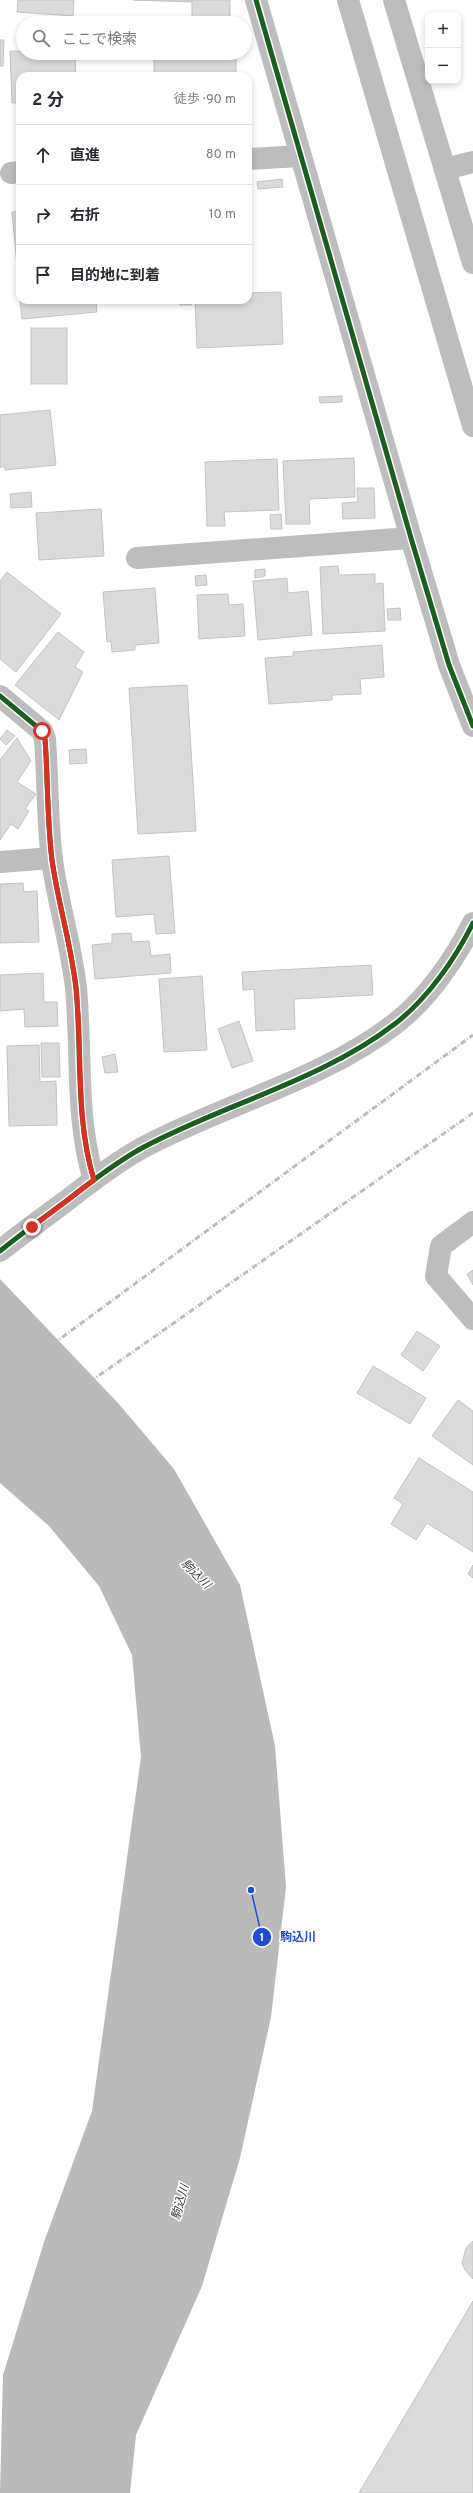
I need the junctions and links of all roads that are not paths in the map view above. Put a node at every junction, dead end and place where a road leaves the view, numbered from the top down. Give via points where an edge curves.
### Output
1 (256, 0) edge
2 (348, 0) edge
3 (394, 0) edge
4 (300, 156) junction
5 (252, 159) edge
6 (473, 162) edge
7 (445, 169) junction
8 (473, 263) edge
9 (473, 426) edge
10 (410, 538) junction
11 (137, 558) dead end
12 (0, 696) edge
13 (473, 726) edge
14 (52, 858) junction
15 (0, 862) edge
16 (473, 923) edge
17 (94, 1180) junction
18 (473, 1222) edge
19 (4, 1248) edge
20 (473, 1319) edge

1 - 4 street
2 - 9 street
3 - 7 street
4 - 5 street
4 - 10 street
6 - 7 street
7 - 8 street
10 - 11 street
10 - 13 street via 450,665
12 - 14 street via 42,731 45,739
14 - 15 street
14 - 17 street via 72,956 82,1122 87,1157
16 - 17 street via 464,940 417,1003 397,1022 366,1044 328,1064 140,1149
17 - 19 street
18 - 20 street via 441,1246 436,1276

